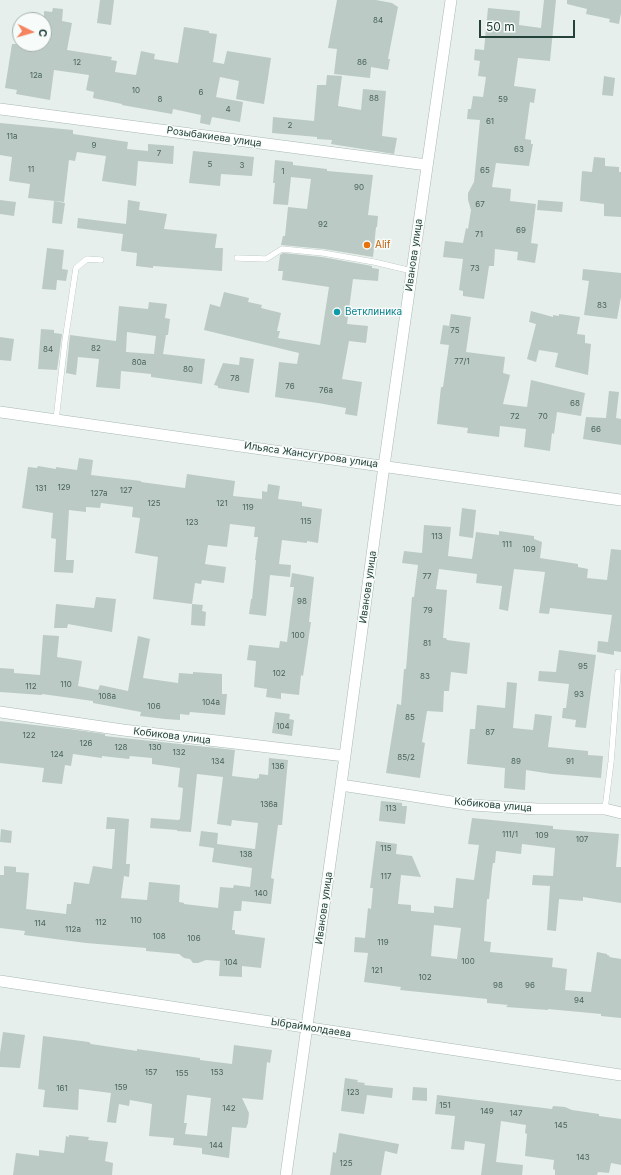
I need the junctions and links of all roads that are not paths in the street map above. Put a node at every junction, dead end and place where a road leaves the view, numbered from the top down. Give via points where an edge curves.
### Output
1 (451, 0) edge
2 (0, 109) edge
3 (427, 165) junction
4 (237, 258) dead end
5 (101, 260) dead end
6 (412, 270) junction
7 (0, 412) edge
8 (56, 420) junction
9 (384, 466) junction
10 (621, 500) edge
11 (618, 672) dead end
12 (0, 712) edge
13 (345, 756) junction
14 (341, 785) junction
15 (605, 809) junction
16 (621, 813) edge
17 (0, 981) edge
18 (308, 1027) junction
19 (621, 1075) edge
20 (286, 1175) edge

1 - 3 street, Иванова улица
2 - 3 street, Розыбакиева улица
3 - 6 street, Иванова улица
4 - 6 lane via 266,259 282,249 323,253
5 - 8 lane via 87,259 76,268
6 - 9 street, Иванова улица
7 - 8 street, Ильяса Жансугурова улица
8 - 9 street, Ильяса Жансугурова улица
9 - 10 street, Ильяса Жансугурова улица
9 - 13 street, Иванова улица
11 - 15 lane
12 - 13 street, Кобикова улица via 123,730
13 - 14 street, Иванова улица
14 - 15 street, Кобикова улица via 472,805 537,809
14 - 18 street, Иванова улица
15 - 16 street, Кобикова улица
17 - 18 street, Ыбраймолдаева
18 - 19 street, Ыбраймолдаева
18 - 20 street, Иванова улица

